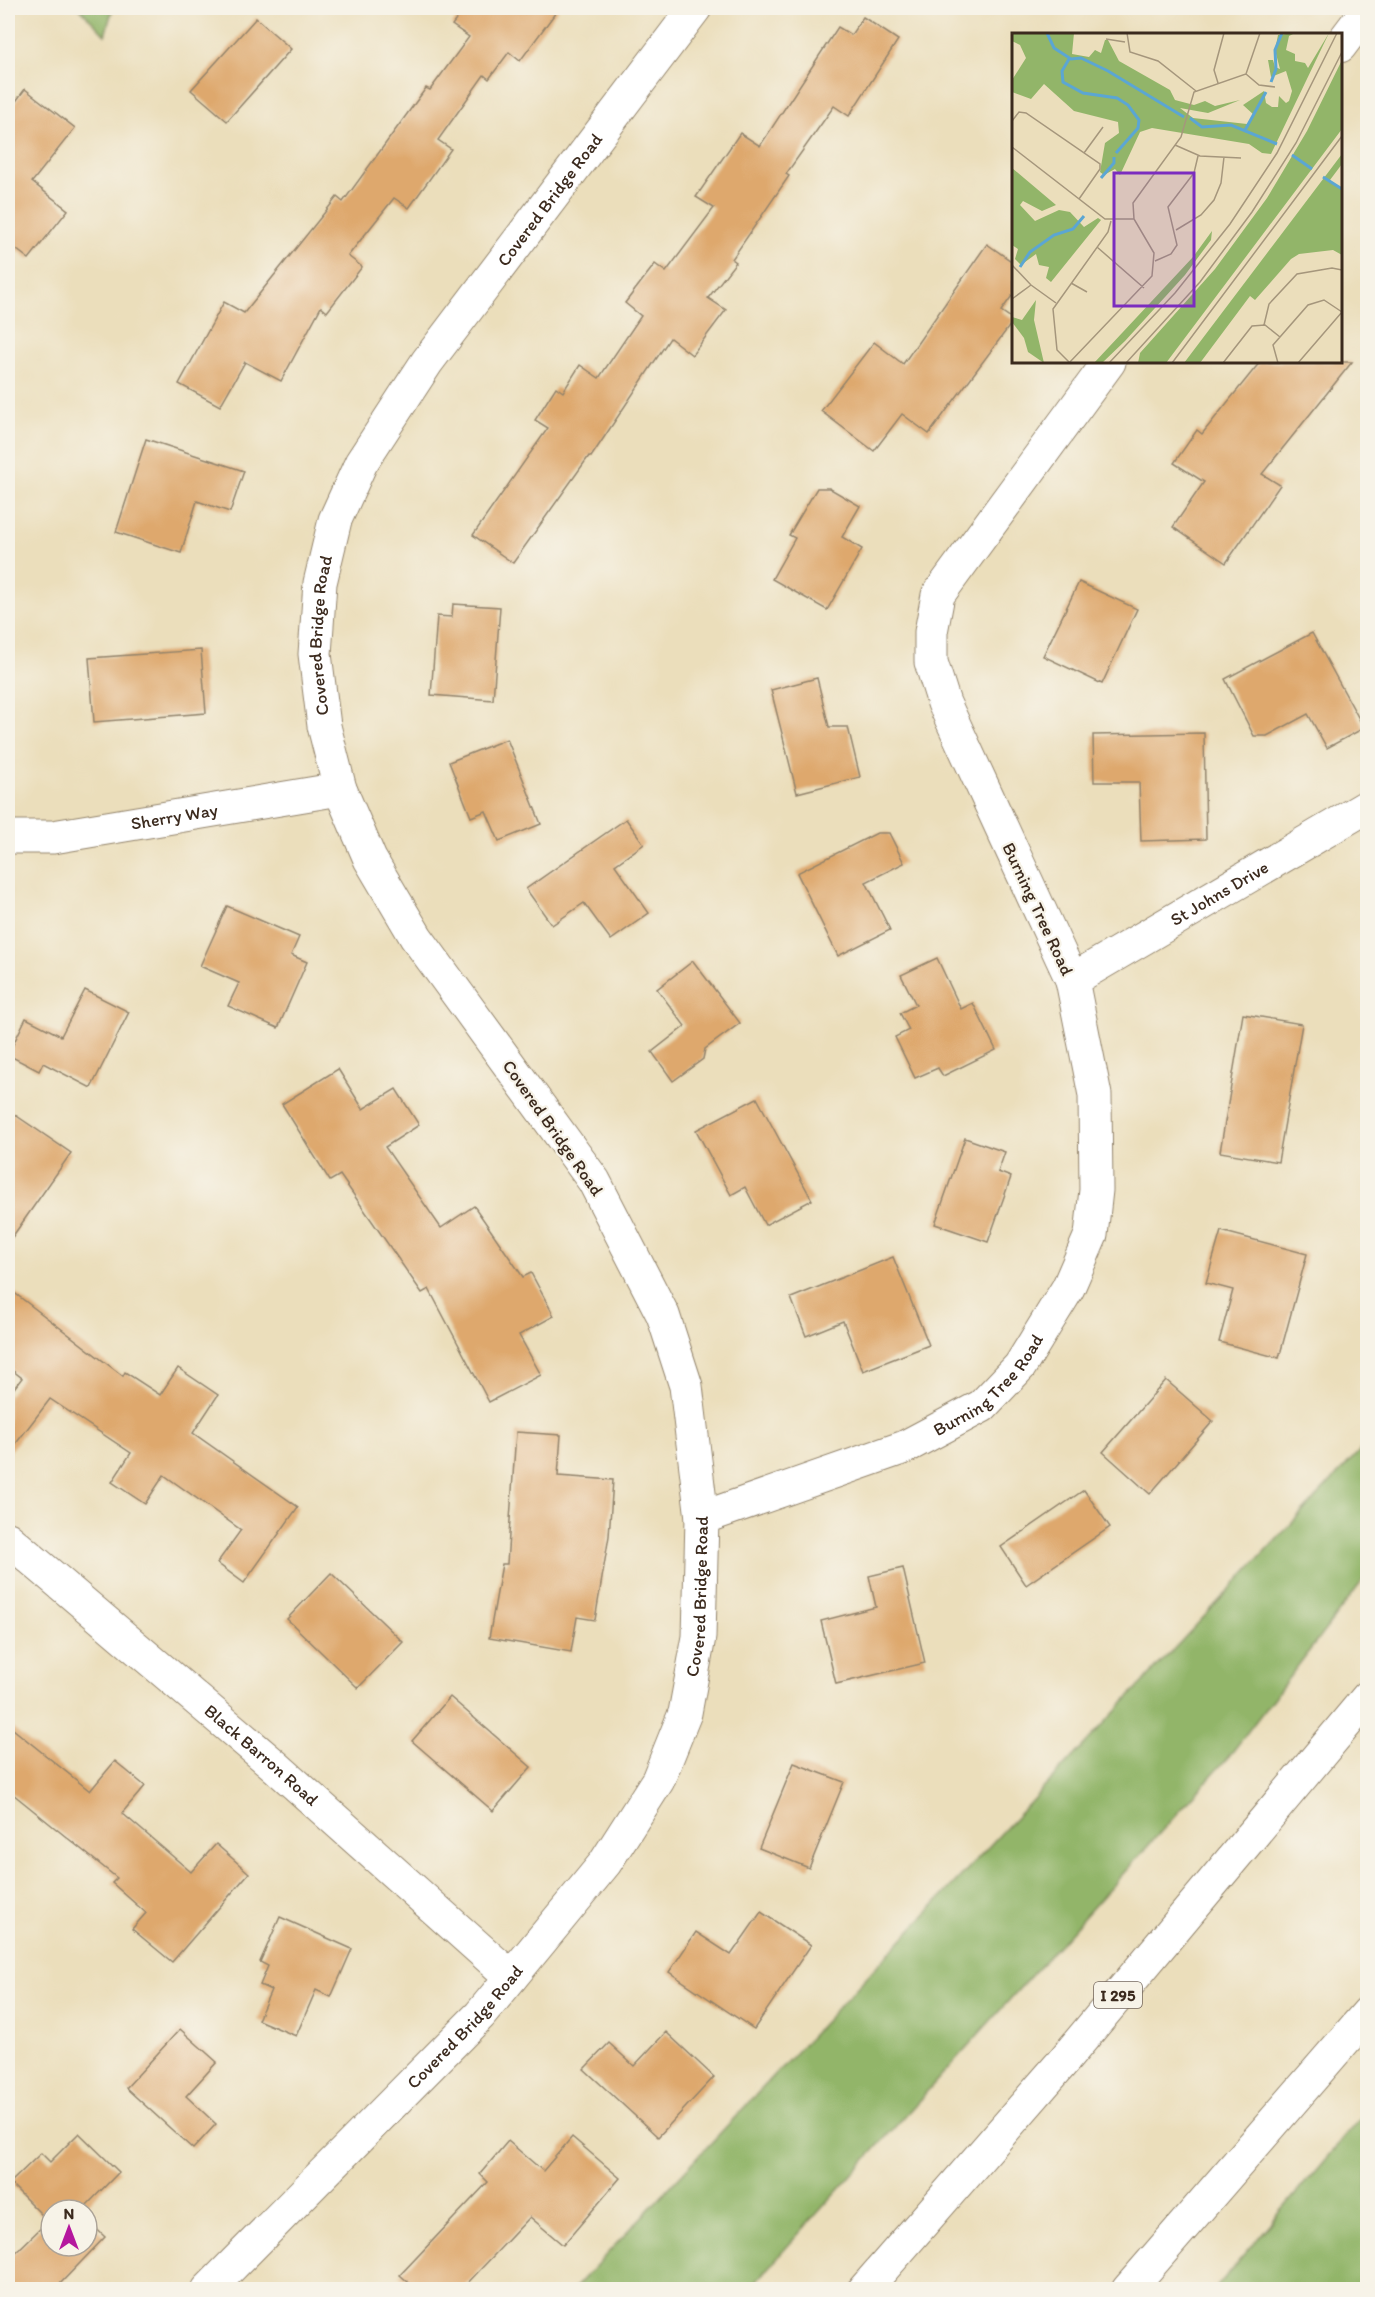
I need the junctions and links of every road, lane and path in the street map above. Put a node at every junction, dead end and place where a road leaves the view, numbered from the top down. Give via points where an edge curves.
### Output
1 (695, 8) edge
2 (1368, 9) edge
3 (1342, 45) edge
4 (1108, 363) edge
5 (340, 789) junction
6 (1368, 806) edge
7 (8, 837) edge
8 (1072, 980) junction
9 (702, 1518) junction
10 (8, 1539) edge
11 (1368, 1697) edge
12 (511, 1977) junction
13 (1368, 2013) edge
14 (208, 2289) edge
15 (864, 2289) edge
16 (1128, 2289) edge

1 - 5 main road, Covered Bridge Road via 427,362 361,463 335,520 321,583 315,654 324,726
2 - 3 main road
4 - 8 main road, Burning Tree Road via 938,595 931,632 931,662 944,704
5 - 7 main road, Sherry Way via 53,837
5 - 9 main road, Covered Bridge Road via 370,859 416,937 594,1181 663,1315 686,1386
6 - 8 main road, St Johns Drive
8 - 9 main road, Burning Tree Road via 1095,1095 1096,1190 1091,1235 1068,1288 1020,1366 982,1406 905,1447
9 - 12 main road, Covered Bridge Road via 699,1637 685,1713 658,1780 605,1863
10 - 12 main road, Black Barron Road via 274,1765
11 - 15 main road, I 295 via 1061,2064
12 - 14 main road, Covered Bridge Road via 480,2015
13 - 16 main road

